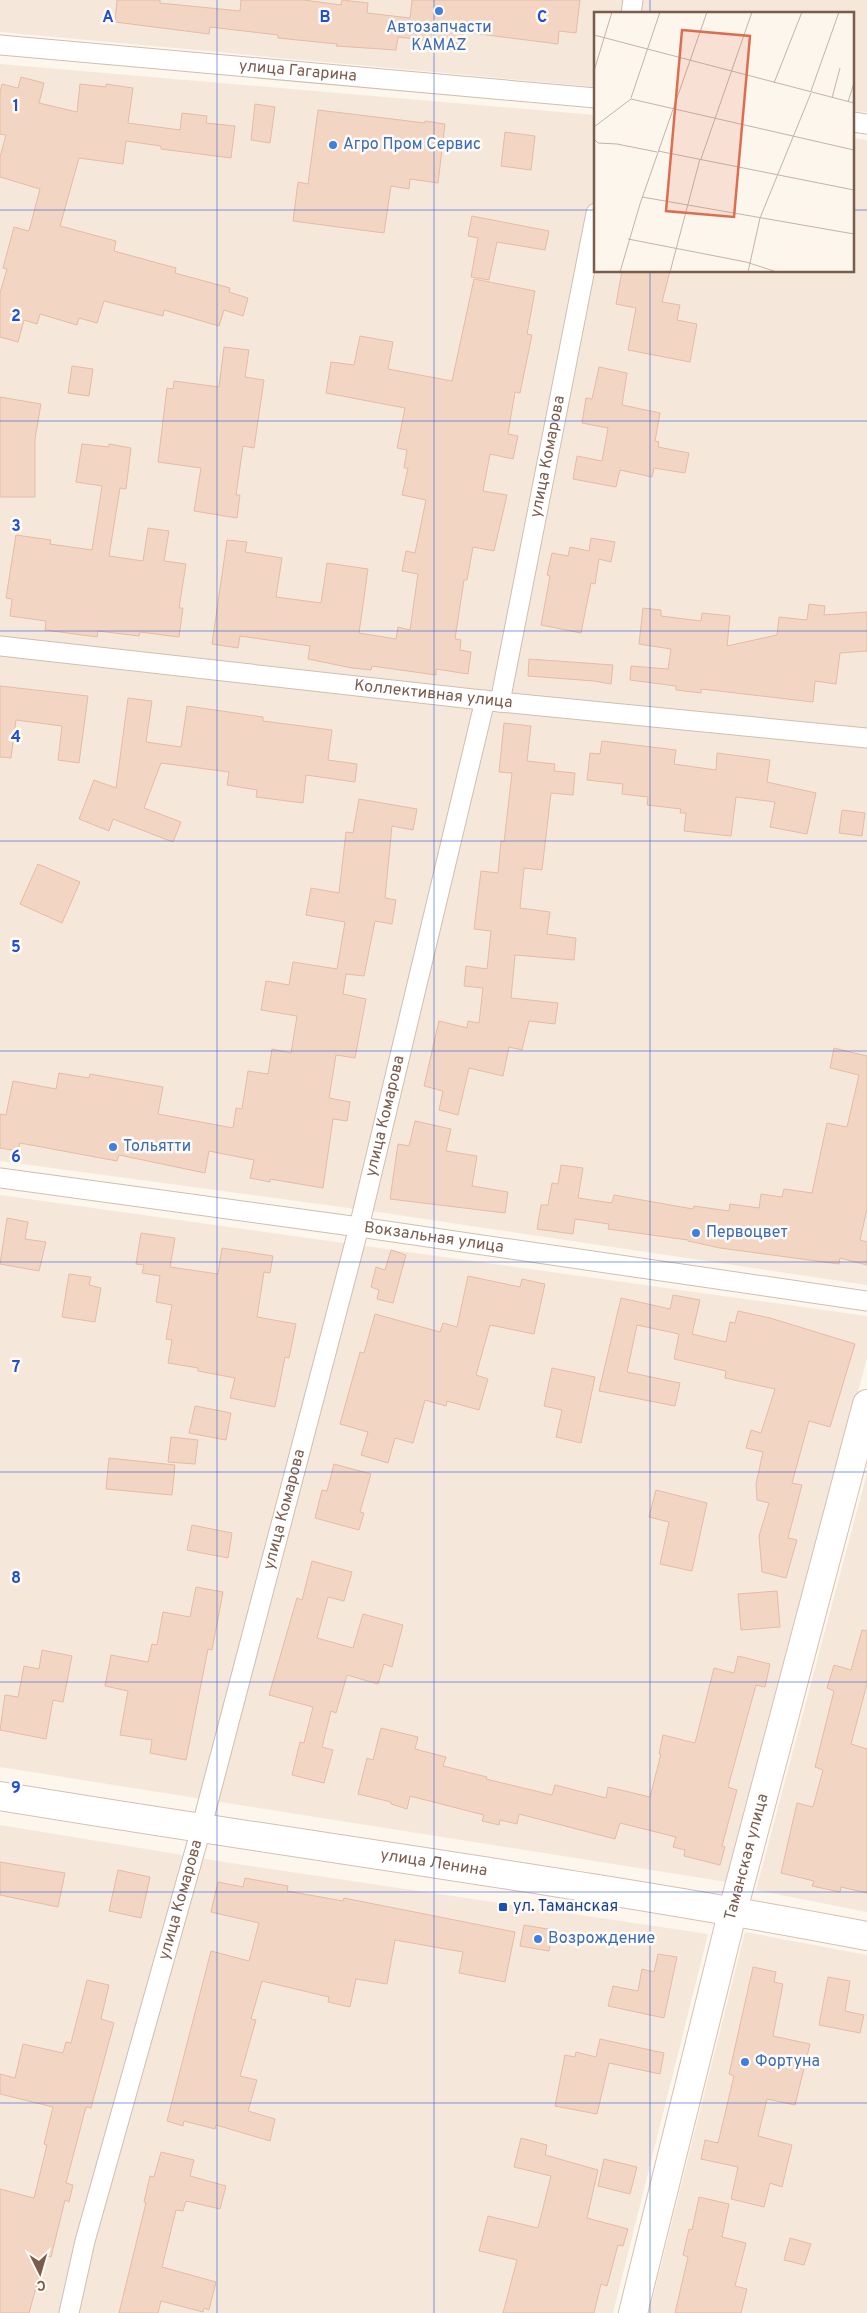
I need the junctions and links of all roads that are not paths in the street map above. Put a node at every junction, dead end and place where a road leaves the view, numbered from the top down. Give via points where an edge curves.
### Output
1 (0, 45) edge
2 (594, 98) edge
3 (854, 122) edge
4 (867, 124) edge
5 (594, 221) edge
6 (0, 646) edge
7 (492, 701) junction
8 (867, 738) edge
9 (0, 1178) edge
10 (358, 1227) junction
11 (867, 1301) edge
12 (867, 1404) edge
13 (0, 1796) edge
14 (201, 1829) junction
15 (733, 1910) junction
16 (867, 1936) edge
17 (69, 2313) edge
18 (633, 2313) edge

1 - 2 street, улица Гагарина
3 - 4 street
5 - 7 street, улица Комарова
6 - 7 street, Коллективная улица
7 - 8 street, Коллективная улица
7 - 10 street, улица Комарова
9 - 10 street, Вокзальная улица
10 - 11 street, Вокзальная улица
10 - 14 street, улица Комарова
12 - 15 street, Таманская улица
13 - 14 street, улица Ленина
14 - 15 street, улица Ленина
14 - 17 street, улица Комарова via 88,2232
15 - 16 street, улица Ленина
15 - 18 street, Таманская улица

